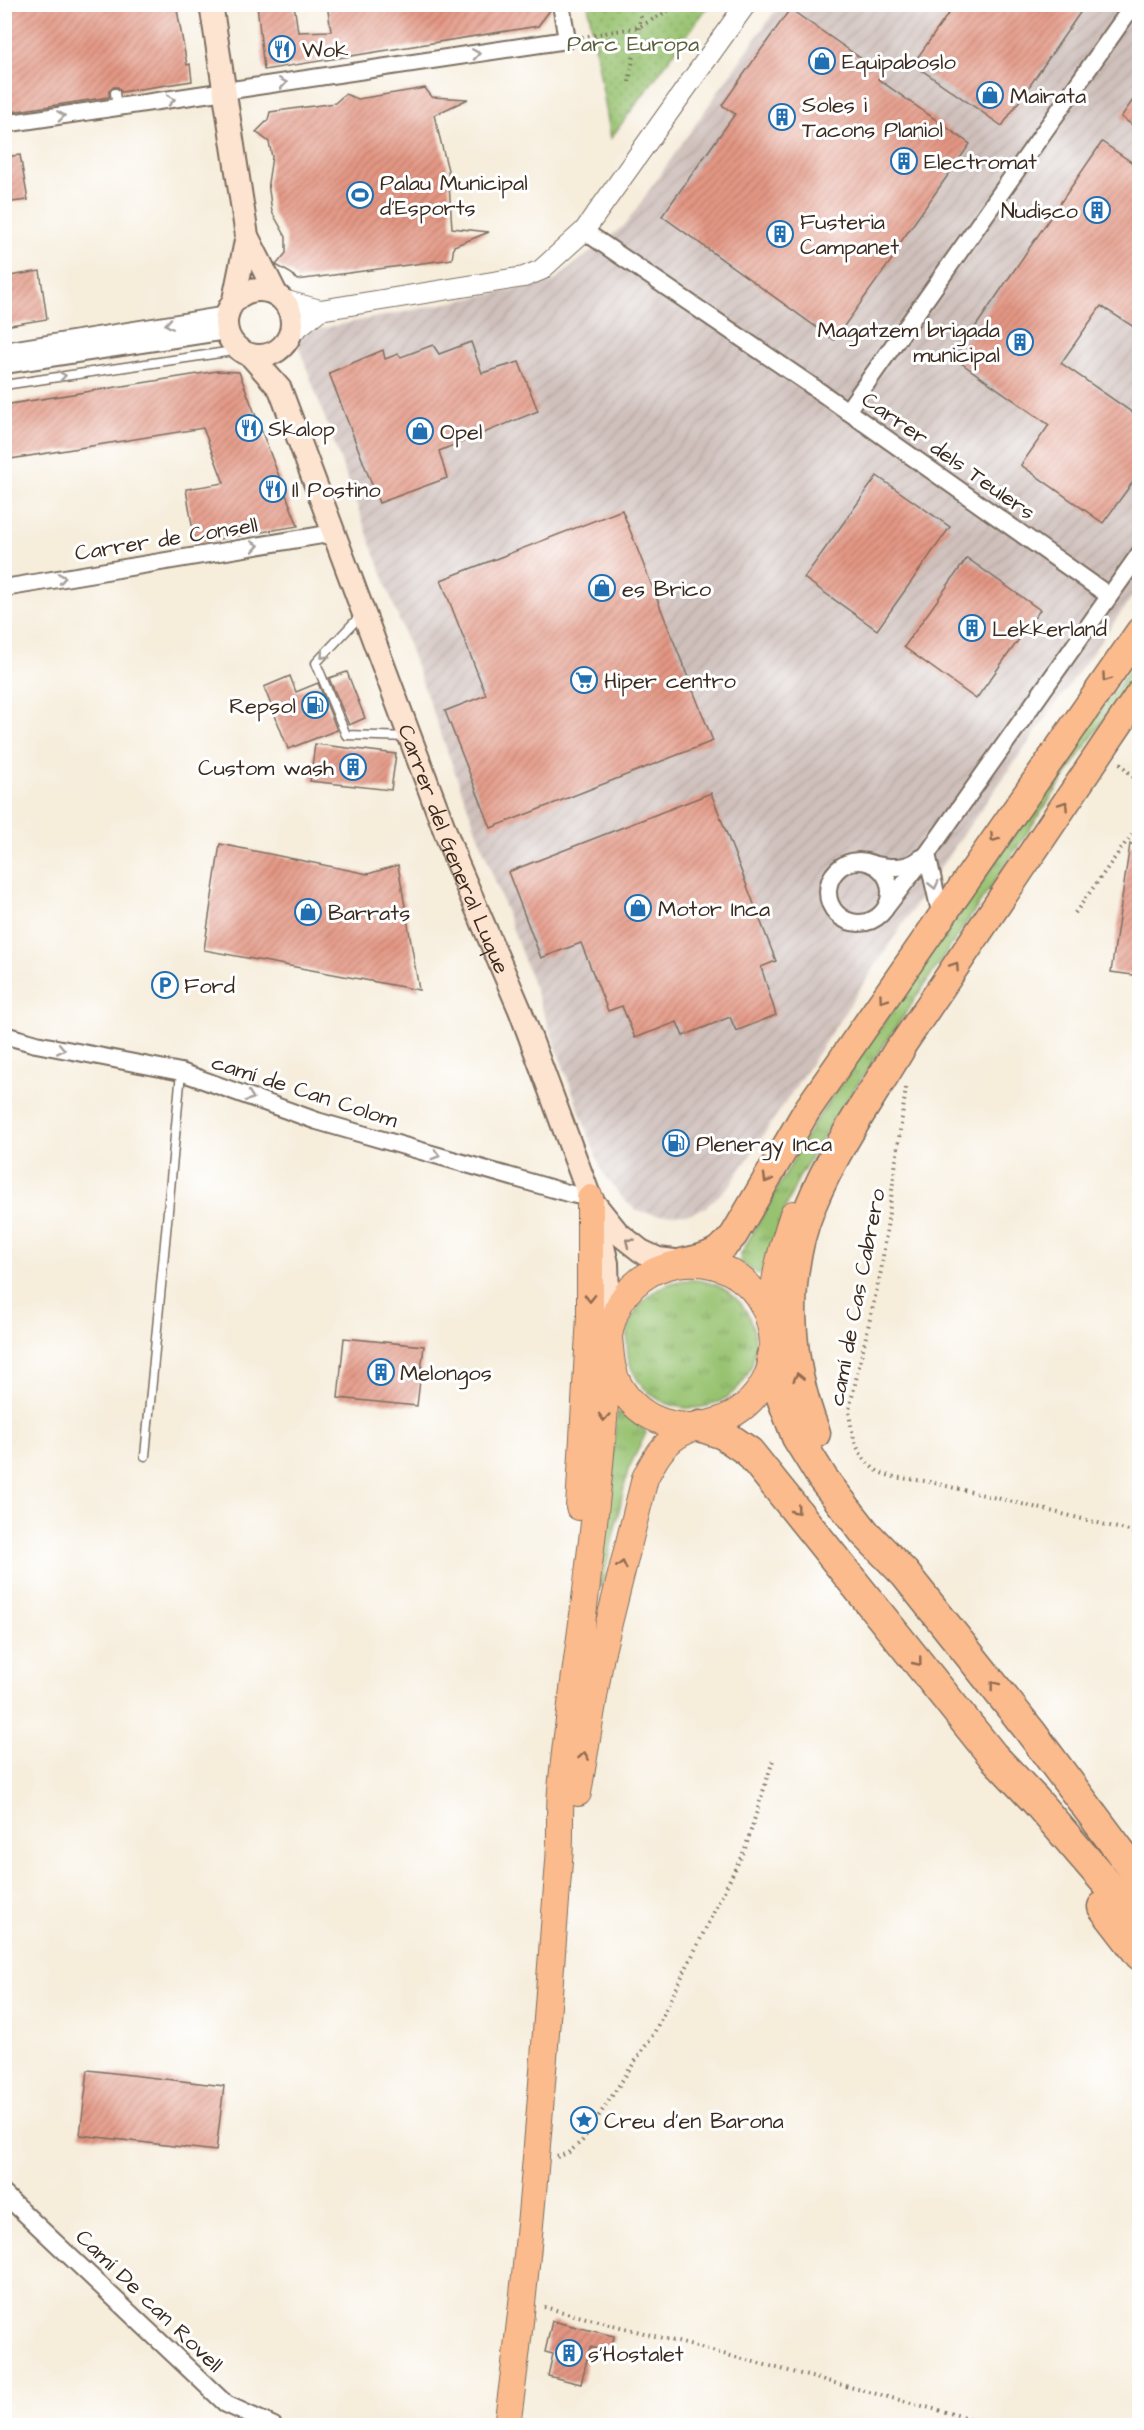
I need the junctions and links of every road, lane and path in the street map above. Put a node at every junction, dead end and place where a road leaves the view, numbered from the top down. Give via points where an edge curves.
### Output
1 (211, 4) edge
2 (561, 4) edge
3 (643, 4) edge
4 (680, 4) edge
5 (746, 4) edge
6 (1134, 4) edge
7 (639, 27) junction
8 (567, 40) junction
9 (629, 82) dead end
10 (225, 92) junction
11 (4, 124) edge
12 (584, 231) junction
13 (247, 236) junction
14 (280, 297) junction
15 (320, 310) junction
16 (229, 315) junction
17 (290, 336) junction
18 (4, 351) edge
19 (245, 353) junction
20 (4, 365) edge
21 (4, 385) edge
22 (280, 389) junction
23 (847, 411) junction
24 (334, 533) junction
25 (1140, 553) edge
26 (4, 588) edge
27 (1108, 595) junction
28 (364, 612) junction
29 (1140, 631) edge
30 (1140, 693) edge
31 (410, 737) junction
32 (1140, 823) edge
33 (927, 854) junction
34 (872, 864) junction
35 (887, 906) junction
36 (1076, 912) dead end
37 (941, 916) junction
38 (4, 1035) edge
39 (903, 1064) junction
40 (181, 1072) junction
41 (590, 1198) junction
42 (682, 1262) junction
43 (609, 1338) junction
44 (772, 1343) junction
45 (700, 1426) junction
46 (145, 1456) dead end
47 (1140, 1534) edge
48 (905, 1574) junction
49 (1030, 1731) junction
50 (993, 1756) junction
51 (774, 1757) dead end
52 (561, 1791) junction
53 (559, 1853) junction
54 (1140, 1857) edge
55 (1140, 1878) edge
56 (1140, 1922) edge
57 (1140, 1955) edge
58 (536, 2159) junction
59 (4, 2194) edge
60 (523, 2302) junction
61 (274, 2426) edge
62 (507, 2426) edge
63 (999, 2426) edge

1 - 10 main road
2 - 8 street
3 - 7 path
4 - 7 path
5 - 12 street
6 - 23 street
7 - 8 path
7 - 9 path
10 -> 8 street
11 -> 10 street via 116,100
10 - 13 main road
12 - 15 street via 541,270 524,277
12 - 23 street, Carrer dels Teulers
13 - 14 main road
13 - 16 main road
14 - 15 street
14 - 16 main road via 259,289 249,291
14 - 17 main road via 292,315
15 - 17 street
16 -> 18 street
16 - 19 main road via 234,345
16 - 20 street
17 - 19 main road via 272,354 261,357
17 - 22 main road
21 -> 19 lane
19 - 22 main road, Carrer del General Luque
22 - 24 main road, Carrer del General Luque
23 - 27 street, Carrer dels Teulers
26 -> 24 street, Carrer de Consell
24 - 28 main road, Carrer del General Luque
25 - 27 street
27 - 33 street
28 - 31 main road, Carrer del General Luque
28 -> 31 lane via 316,663 346,735
29 -> 37 highway
39 -> 30 highway
31 - 41 main road, Carrer del General Luque via 457,863 536,1051
32 - 36 path
33 - 34 street via 897,868
33 - 35 street
33 -> 37 street
34 - 35 street via 880,869 890,886
34 - 35 street via 852,862 835,872 828,891 829,902 842,918 862,923 872,920
37 -> 42 highway via 807,1110 734,1235 712,1256
38 -> 40 street, camí de Can Colom
39 - 44 main road via 844,1123 805,1185 781,1252 773,1289
39 - 47 path, camí de Cas Cabrero via 881,1271 849,1410 857,1448 884,1475 926,1481
48 -> 39 highway via 819,1444 805,1408 791,1330 796,1252 811,1205 836,1157
40 -> 41 street, camí de Can Colom via 317,1121
40 - 46 lane
42 -> 41 main road, Carrer del General Luque via 658,1259 640,1251 618,1233
41 - 43 main road via 607,1263
41 -> 52 main road via 590,1316 578,1537 556,1749
42 - 43 main road via 651,1272 633,1286 619,1304
42 - 44 main road via 716,1266 745,1282 765,1310
43 - 45 main road via 615,1375 636,1405 666,1423
43 -> 52 main road via 590,1565
44 - 45 main road via 766,1377 753,1398 734,1414
44 - 48 highway via 776,1382 797,1437 823,1479 865,1533
45 -> 50 highway via 723,1434 749,1452
53 -> 45 main road via 578,1795 601,1655 645,1478 669,1440
49 -> 48 highway
49 - 54 highway
49 - 55 highway
50 - 56 highway
50 - 57 highway via 1025,1805
51 - 58 path via 745,1849 654,2033 582,2141 568,2153
52 - 53 main road
53 - 58 main road
58 - 60 main road
59 - 61 street, Camí De can Rovell via 226,2404
60 - 62 main road
60 - 63 path

